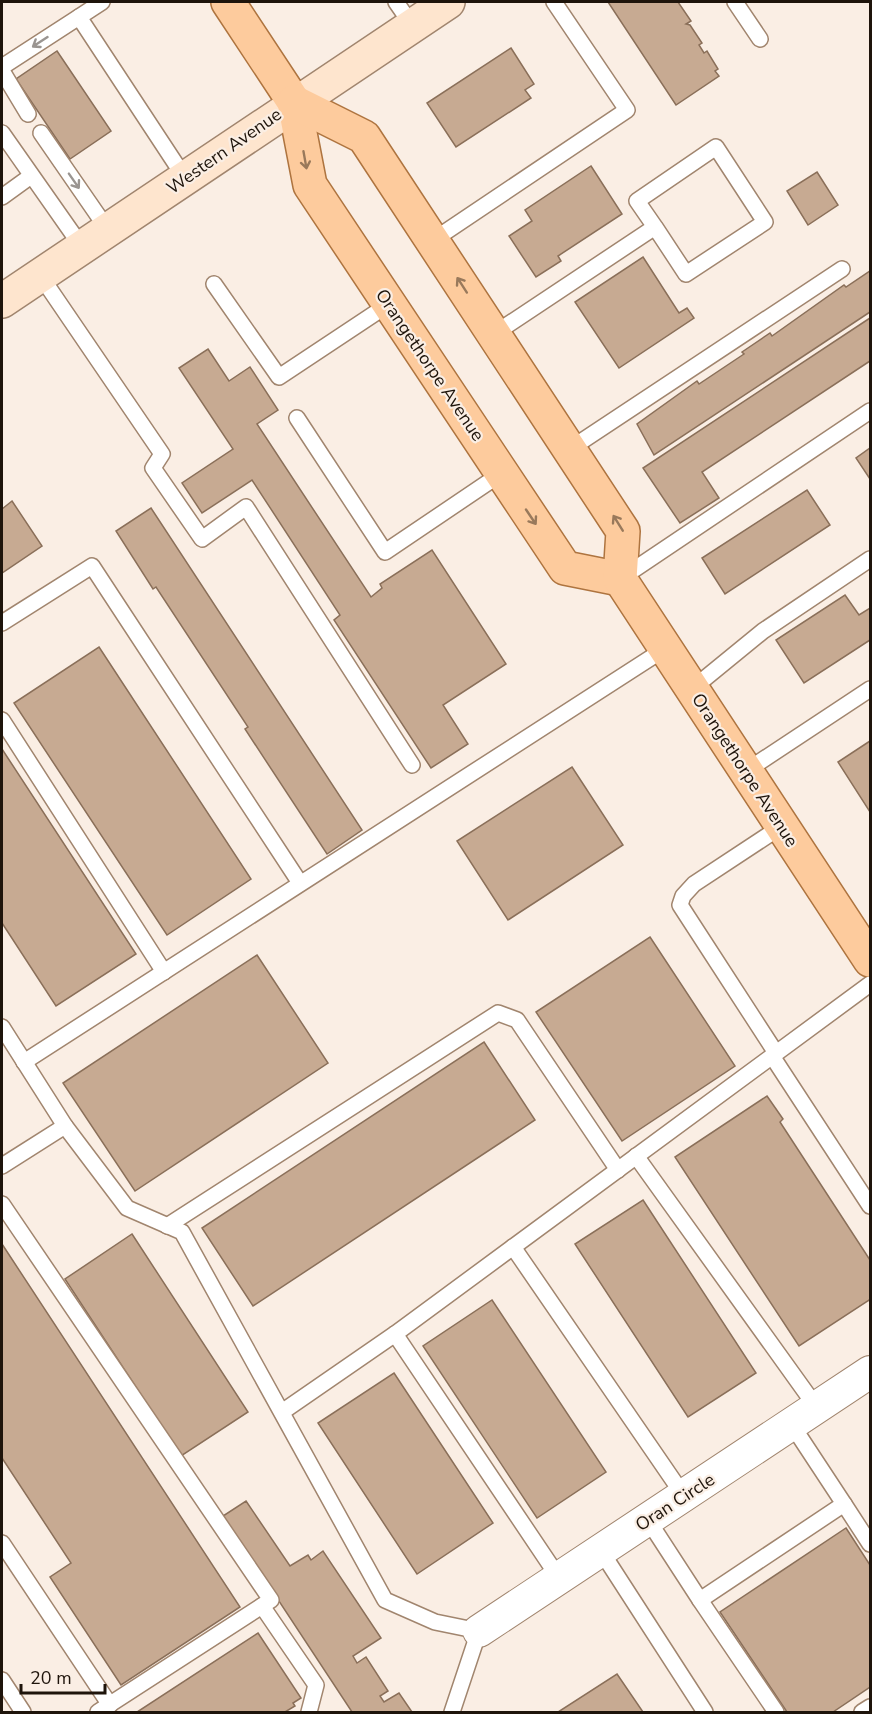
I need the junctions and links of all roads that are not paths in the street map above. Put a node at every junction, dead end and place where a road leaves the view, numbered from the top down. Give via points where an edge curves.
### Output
1 (102, 2) edge
2 (229, 2) edge
3 (447, 2) edge
4 (554, 2) edge
5 (735, 2) edge
6 (404, 13) edge
7 (79, 17) junction
8 (760, 39) dead end
9 (2, 69) edge
10 (294, 102) junction
11 (28, 114) dead end
12 (2, 133) edge
13 (41, 133) dead end
14 (31, 176) junction
15 (185, 178) junction
16 (2, 196) edge
17 (655, 228) junction
18 (95, 238) junction
19 (432, 241) junction
20 (842, 269) dead end
21 (40, 275) junction
22 (214, 284) dead end
23 (2, 301) edge
24 (389, 304) junction
25 (494, 334) junction
26 (870, 411) edge
27 (297, 418) dead end
28 (570, 449) junction
29 (502, 473) junction
30 (870, 559) edge
31 (620, 579) junction
32 (2, 623) edge
33 (666, 648) junction
34 (692, 689) junction
35 (870, 689) edge
36 (2, 720) edge
37 (412, 765) dead end
38 (746, 771) junction
39 (782, 826) junction
40 (300, 883) junction
41 (870, 960) edge
42 (164, 972) junction
43 (870, 984) edge
44 (2, 1027) edge
45 (774, 1055) junction
46 (24, 1062) junction
47 (65, 1126) junction
48 (636, 1156) junction
49 (2, 1166) edge
50 (618, 1170) junction
51 (2, 1204) edge
52 (870, 1206) edge
53 (167, 1226) junction
54 (513, 1247) junction
55 (395, 1334) junction
56 (870, 1372) edge
57 (282, 1412) junction
58 (804, 1417) junction
59 (684, 1496) junction
60 (844, 1504) junction
61 (648, 1520) junction
62 (2, 1543) edge
63 (870, 1544) edge
64 (601, 1551) junction
65 (559, 1578) junction
66 (700, 1600) junction
67 (262, 1606) junction
68 (479, 1631) junction
69 (2, 1680) edge
70 (870, 1707) edge
71 (104, 1709) edge
72 (23, 1713) edge
73 (309, 1713) edge
74 (452, 1713) edge
75 (705, 1713) edge
76 (776, 1713) edge
77 (862, 1713) edge

1 - 7 lane
2 - 10 main road, Orangethorpe Avenue
3 - 6 main road, Western Avenue
4 - 19 lane via 627,110
5 - 8 lane
6 - 10 main road, Western Avenue
7 -> 9 lane
7 - 15 lane
9 - 11 lane
10 - 15 main road, Western Avenue
10 - 19 main road via 364,137
10 -> 24 main road, Orangethorpe Avenue via 310,185
12 - 14 lane
13 -> 18 lane
14 - 16 lane
14 - 18 lane
15 - 18 main road, Western Avenue
17 - 17 lane via 686,274 765,222 716,147 637,201
17 - 25 lane
18 - 21 main road, Western Avenue
25 -> 19 main road
20 - 28 lane
21 - 23 main road, Western Avenue
21 - 37 lane via 162,454 153,468 202,539 246,507
22 - 24 lane via 279,377
24 - 29 main road, Orangethorpe Avenue
25 - 28 main road
26 - 31 lane
27 - 29 lane via 384,552
31 -> 28 main road via 623,531
29 -> 31 main road, Orangethorpe Avenue via 565,568
30 - 34 lane via 763,631
31 - 33 main road, Orangethorpe Avenue
32 - 40 lane via 92,566
33 - 34 main road, Orangethorpe Avenue
33 - 40 lane
34 - 38 main road, Orangethorpe Avenue
35 - 38 lane
36 - 42 lane
38 - 39 main road, Orangethorpe Avenue
39 - 41 main road, Orangethorpe Avenue
39 - 45 lane via 694,884 680,905
40 - 42 lane
42 - 46 lane
43 - 45 lane
44 - 46 lane
45 - 48 lane
45 - 52 lane
46 - 47 lane
47 - 49 lane
47 - 53 lane via 127,1208
48 - 50 lane
48 - 58 lane
50 - 53 lane via 517,1020 498,1013
50 - 54 lane
51 - 67 lane via 271,1600
53 - 57 lane via 182,1233
54 - 55 lane
54 - 59 lane
55 - 57 lane
55 - 65 lane
56 - 58 street, Oran Circle
57 - 68 lane via 386,1600 435,1622
58 - 59 street, Oran Circle
58 - 60 lane
59 - 61 street, Oran Circle
60 - 63 lane
60 - 66 lane
61 - 64 street, Oran Circle
61 - 66 lane
62 - 71 lane
64 - 65 street, Oran Circle
64 - 75 lane
65 - 68 street, Oran Circle
66 - 76 lane
67 - 71 lane
67 - 73 lane via 316,1685
68 - 74 lane
69 - 72 lane
70 - 77 lane

